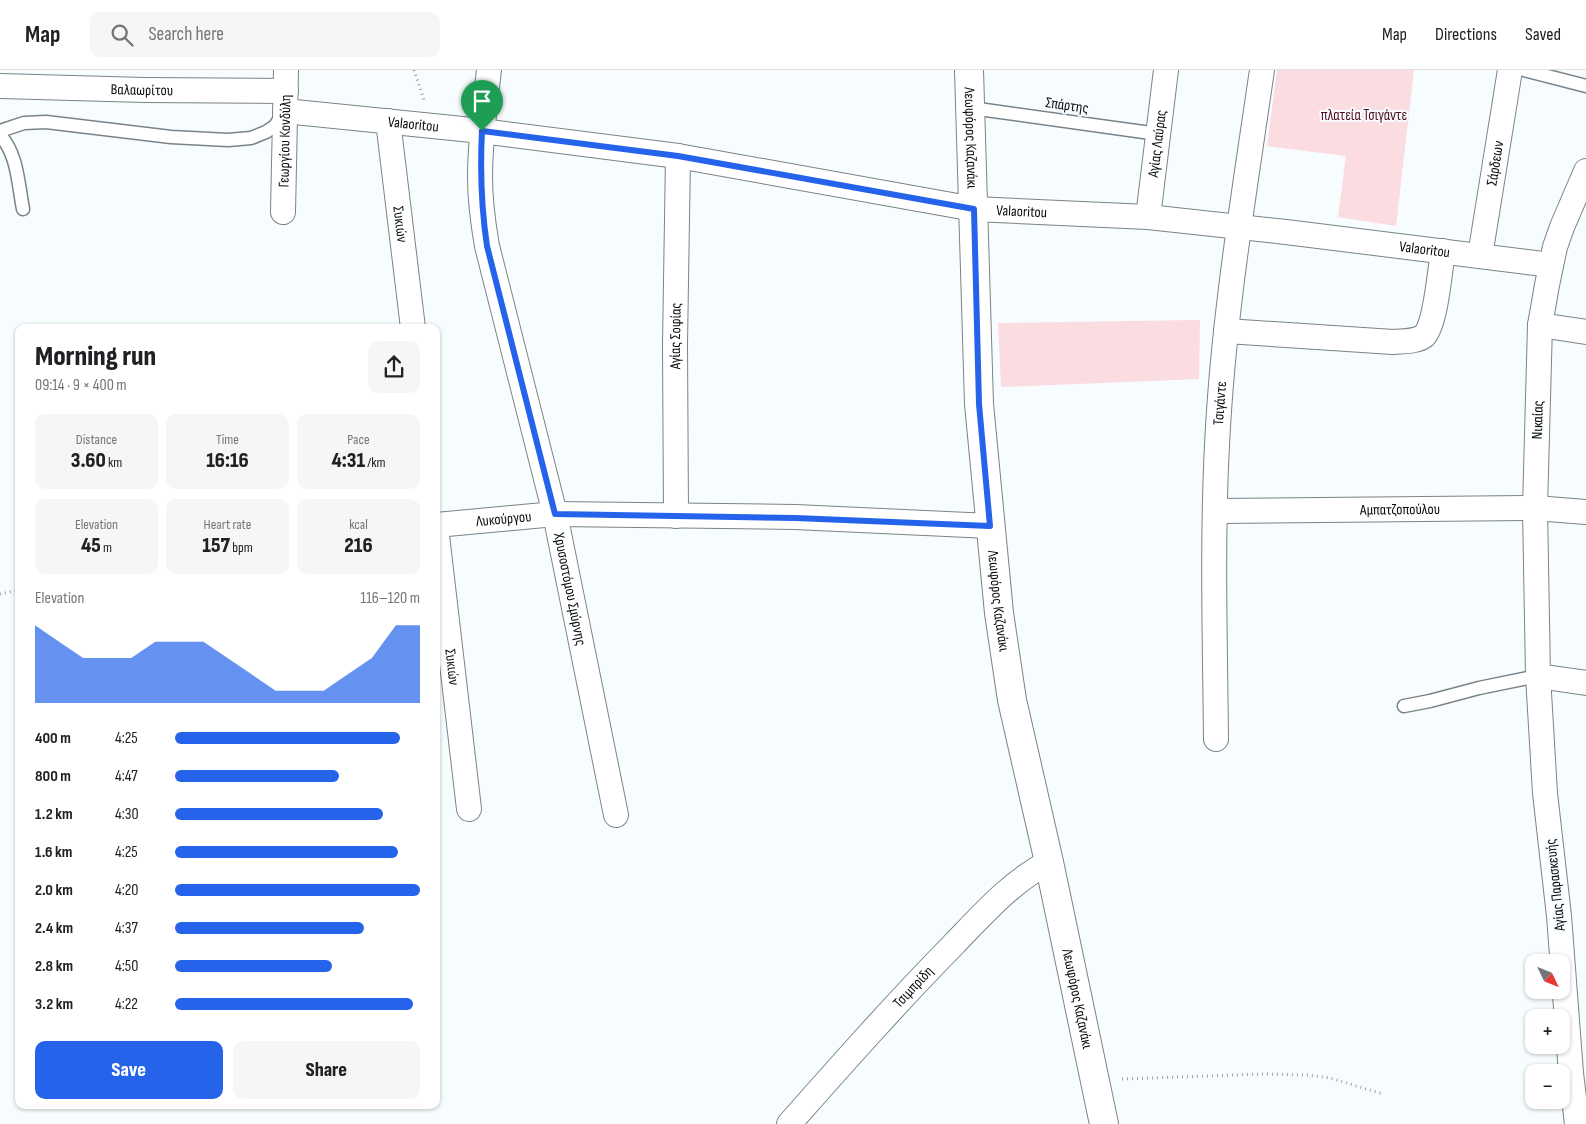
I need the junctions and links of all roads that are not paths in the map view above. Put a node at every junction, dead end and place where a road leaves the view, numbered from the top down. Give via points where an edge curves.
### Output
1 (489, 70) edge
2 (969, 70) edge
3 (1166, 70) edge
4 (1262, 70) edge
5 (1510, 70) edge
6 (1524, 70) edge
7 (0, 86) edge
8 (1586, 86) edge
9 (286, 90) edge
10 (971, 108) junction
11 (388, 121) junction
12 (482, 131) junction
13 (0, 133) edge
14 (1158, 134) junction
15 (678, 156) junction
16 (1586, 171) edge
17 (23, 209) dead end
18 (974, 209) junction
19 (283, 212) dead end
20 (1148, 217) junction
21 (1239, 227) junction
22 (1443, 251) junction
23 (1480, 256) junction
24 (1551, 265) junction
25 (413, 324) edge
26 (1540, 325) junction
27 (1226, 331) junction
28 (1586, 332) edge
29 (1535, 508) junction
30 (1215, 511) junction
31 (1586, 512) edge
32 (555, 514) junction
33 (676, 516) junction
34 (440, 526) edge
35 (990, 526) junction
36 (440, 560) edge
37 (1538, 676) junction
38 (1586, 683) edge
39 (1404, 706) dead end
40 (1216, 739) dead end
41 (469, 808) dead end
42 (616, 815) dead end
43 (1049, 862) junction
44 (789, 1124) edge
45 (1104, 1124) edge
46 (1577, 1124) edge

1 - 12 street, Χρυσοστόμου Σμύρνης
2 - 10 street, Λεωφόρος Καζανάκι
3 - 14 street, Αγίας Λαύρας
4 - 21 street, Τσιγάντε
5 - 23 street, Σάρδεων
6 - 8 lane
7 - 9 street, Βαλαωρίτου
9 - 11 street, Valaoritou
9 - 13 lane via 275,126 251,138 171,137 33,122
9 - 19 street, Γεωργίου Κονδύλη
10 - 14 lane, Σπάρτης
10 - 18 street, Λεωφόρος Καζανάκι
11 - 12 street, Valaoritou
11 - 25 street, Συκιών
12 - 15 street, Valaoritou
12 - 32 street, Χρυσοστόμου Σμύρνης via 480,177 487,246
13 - 17 lane via 15,162
14 - 20 street, Αγίας Λαύρας
15 - 18 street, Valaoritou
15 - 33 street, Αγίας Σοφίας
16 - 24 street, Νικαίας via 1560,232
18 - 20 street, Valaoritou
18 - 35 street, Λεωφόρος Καζανάκι via 979,404
20 - 21 street, Valaoritou
21 - 22 street, Valaoritou
21 - 27 street, Τσιγάντε
22 - 23 street, Valaoritou
22 - 27 street via 1432,323 1420,338 1393,342
23 - 24 street, Valaoritou
24 - 26 street, Νικαίας
26 - 28 street
26 - 29 street, Νικαίας
27 - 30 street, Τσιγάντε
29 - 30 street, Αμπατζοπούλου
29 - 31 street, Αμπατζοπούλου
29 - 37 street, Νικαίας
30 - 40 street, Τσιγάντε
32 - 33 street, Λυκούργου
32 - 34 street, Λυκούργου
32 - 42 street, Χρυσοστόμου Σμύρνης
33 - 35 street, Λυκούργου
35 - 43 street, Λεωφόρος Καζανάκι via 1008,677
36 - 41 street, Συκιών
37 - 38 street
37 - 39 lane
37 - 46 street, Αγίας Παρασκευής via 1545,793
43 - 44 street, Τσιμπρίδη via 1020,880 979,918 908,991
43 - 45 street, Λεωφόρος Καζανάκι

